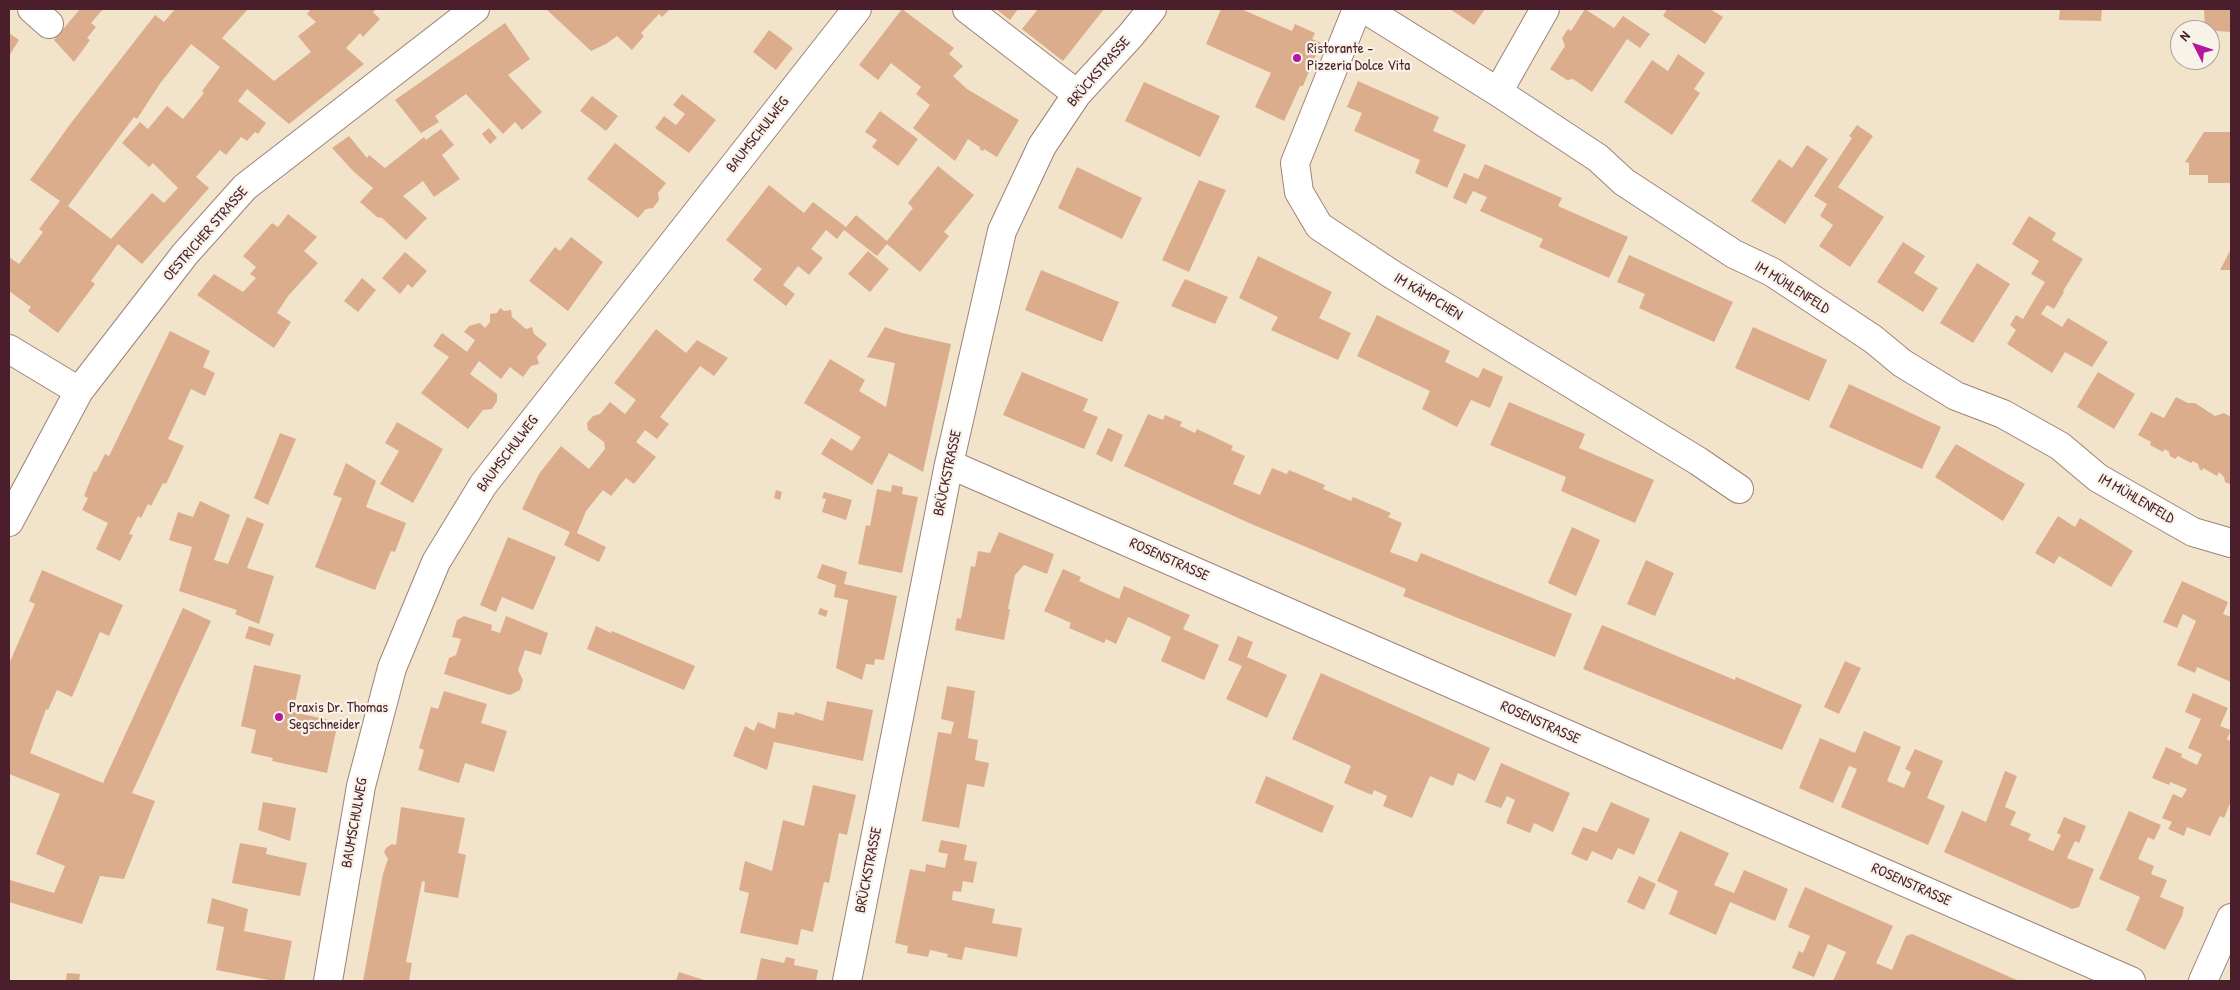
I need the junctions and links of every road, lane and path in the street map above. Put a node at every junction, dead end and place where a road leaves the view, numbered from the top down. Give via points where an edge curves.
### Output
1 (475, 9) edge
2 (857, 9) edge
3 (967, 9) edge
4 (1152, 9) edge
5 (1357, 9) edge
6 (1365, 9) edge
7 (1545, 9) edge
8 (1498, 92) junction
9 (1076, 94) junction
10 (9, 349) edge
11 (79, 391) junction
12 (949, 464) junction
13 (1738, 489) dead end
14 (9, 522) edge
15 (2231, 543) edge
16 (2231, 918) edge
17 (328, 981) edge
18 (847, 981) edge
19 (2131, 981) edge
20 (2203, 981) edge

1 - 11 street, OESTRICHER STRASSE via 245,187 185,254
2 - 17 street, BAUMSCHULWEG via 483,485 436,562 392,668 361,786
3 - 9 street
4 - 9 street, BRÜCKSTRASSE
5 - 13 street, IM KÄMPCHEN via 1295,163 1299,192 1319,226 1392,275 1690,456
6 - 8 street, IM MÜHLENFELD
7 - 8 street
8 - 15 street, IM MÜHLENFELD via 1598,158 1624,182 1734,254 1772,272 1873,339 1902,364 1956,396 2003,414 2060,446 2098,478 2193,532
9 - 12 street, BRÜCKSTRASSE via 1042,146 1002,231
10 - 11 street
11 - 14 street, OESTRICHER STRASSE
12 - 18 street, BRÜCKSTRASSE
12 - 19 street, ROSENSTRASSE
16 - 20 street

